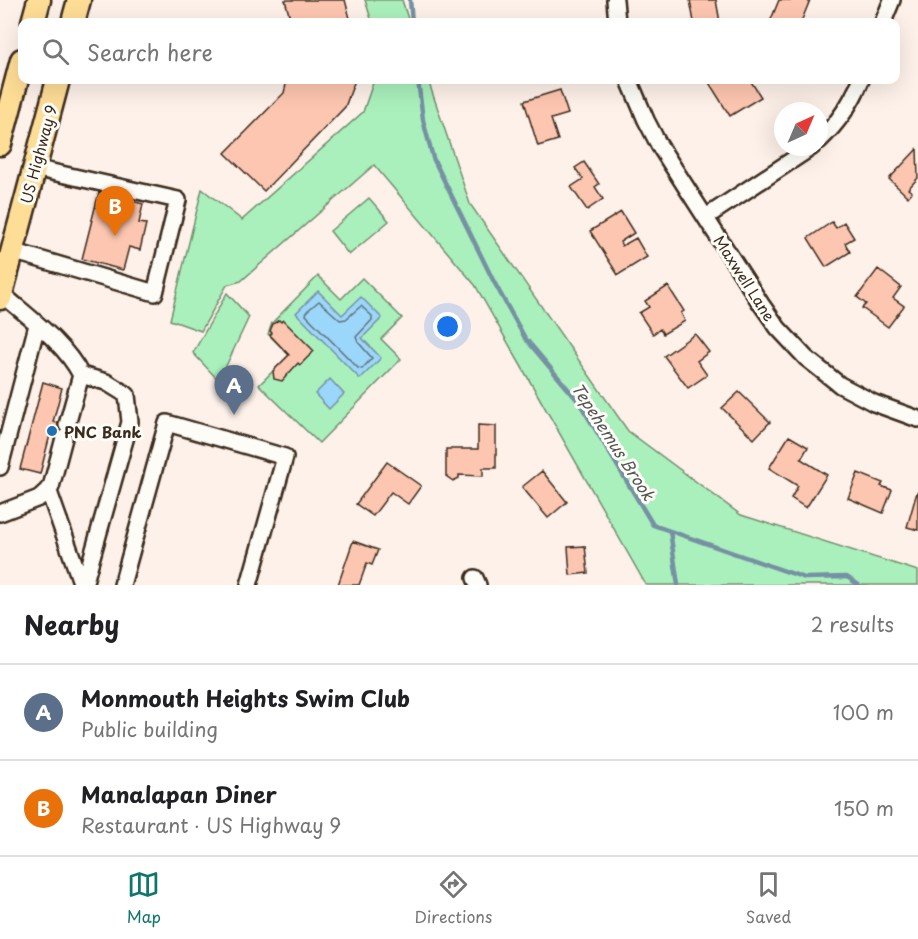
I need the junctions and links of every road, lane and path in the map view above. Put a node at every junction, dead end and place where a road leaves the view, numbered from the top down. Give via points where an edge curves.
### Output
1 (39, 0) edge
2 (79, 0) edge
3 (615, 0) edge
4 (892, 0) edge
5 (34, 18) edge
6 (74, 18) edge
7 (617, 18) edge
8 (885, 18) edge
9 (18, 75) edge
10 (57, 84) edge
11 (632, 84) edge
12 (859, 84) edge
13 (828, 131) edge
14 (0, 144) edge
15 (798, 156) edge
16 (34, 168) junction
17 (706, 217) junction
18 (12, 251) junction
19 (1, 296) edge
20 (37, 325) junction
21 (81, 375) junction
22 (918, 419) edge
23 (0, 467) edge
24 (48, 489) junction
25 (0, 513) edge
26 (83, 585) edge
27 (122, 585) edge
28 (249, 585) edge

1 - 5 highway
2 - 6 highway
3 - 7 street
4 - 8 street
9 - 14 highway
10 - 16 highway, US Highway 9
11 - 17 street, Maxwell Lane via 659,145
12 - 13 street
15 - 17 street
16 - 18 highway, US Highway 9
16 - 18 street via 178,200 155,292
17 - 22 street, Maxwell Lane via 778,328 806,358 840,385
18 - 19 highway, US Highway 9
19 - 20 street
20 - 21 street via 62,348
20 - 23 street
21 - 24 street
21 - 26 street via 106,382 127,395 130,422
24 - 25 street via 39,498
24 - 26 street
27 - 28 street via 166,423 285,457

